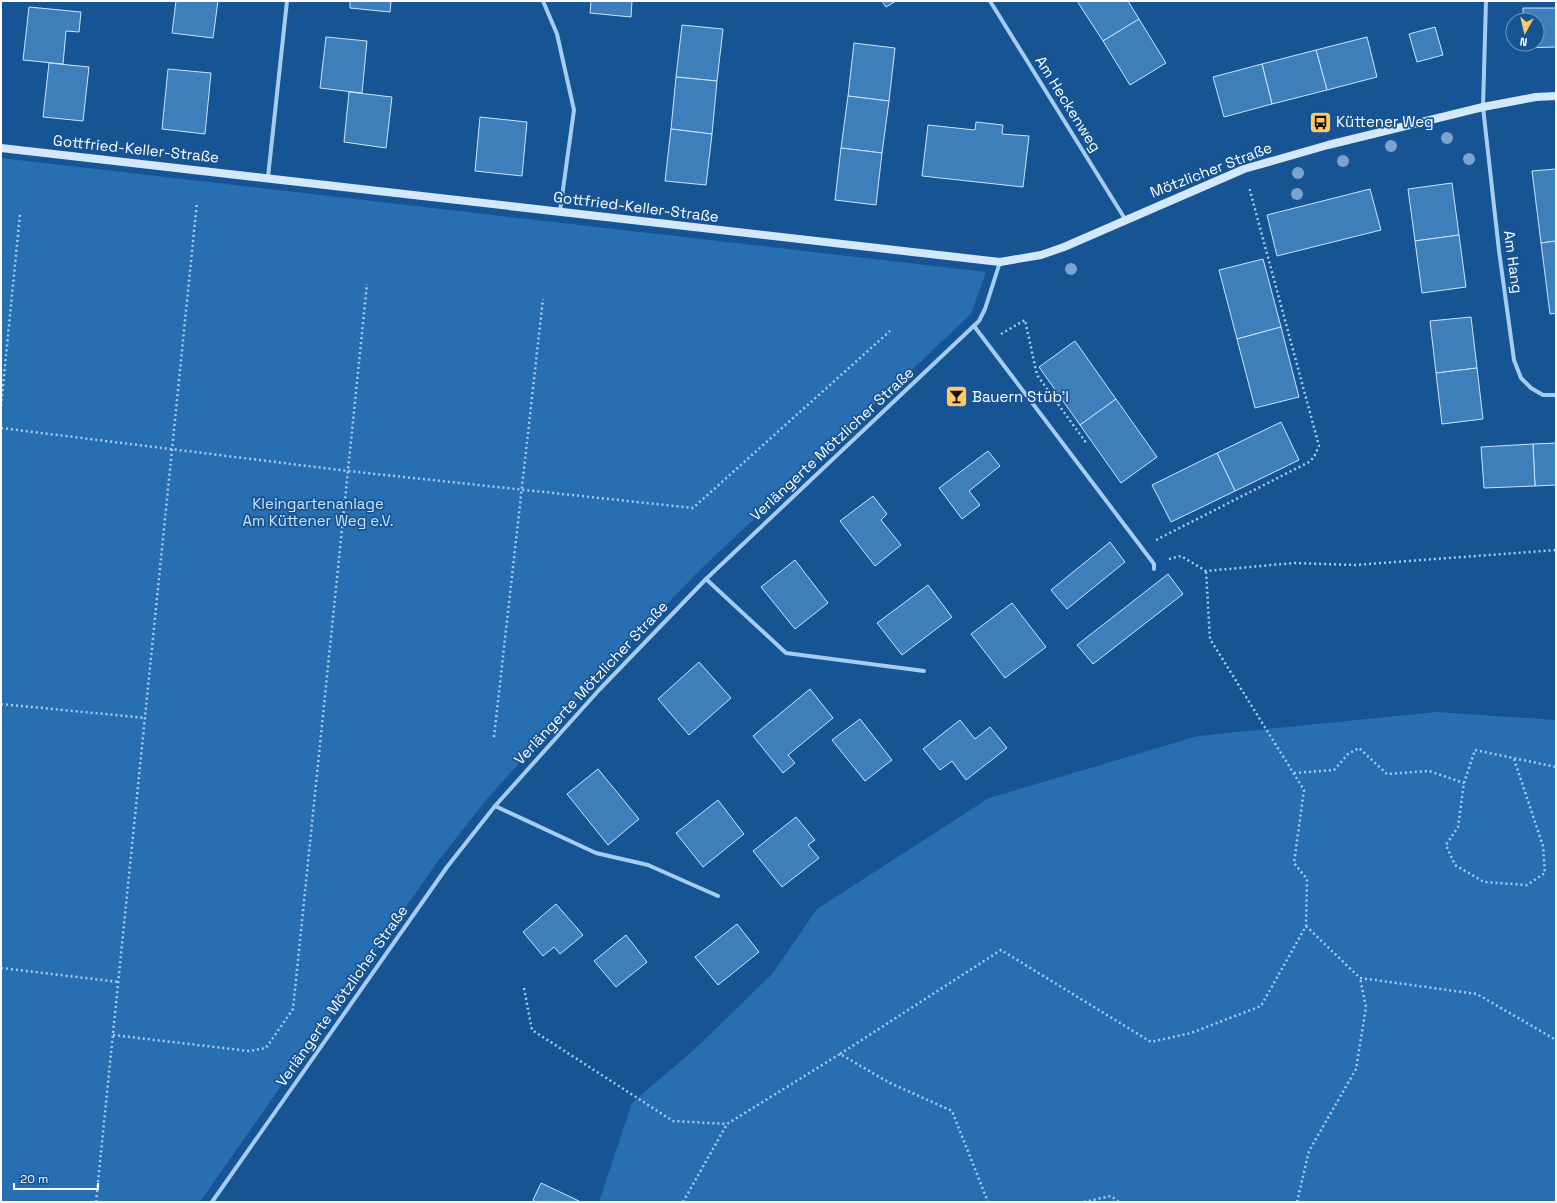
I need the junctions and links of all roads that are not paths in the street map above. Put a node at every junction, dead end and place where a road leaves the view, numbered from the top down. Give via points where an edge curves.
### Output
1 (287, 1) edge
2 (543, 1) edge
3 (990, 1) edge
4 (1486, 1) edge
5 (1556, 96) edge
6 (1483, 107) junction
7 (1, 148) edge
8 (268, 178) junction
9 (560, 212) junction
10 (1125, 219) junction
11 (1000, 262) junction
12 (974, 326) junction
13 (1556, 395) edge
14 (1154, 569) dead end
15 (706, 579) junction
16 (924, 671) dead end
17 (495, 806) junction
18 (718, 896) dead end
19 (212, 1202) edge

1 - 8 street
2 - 9 street via 557,34 574,110
3 - 10 street, Am Heckenweg
4 - 6 street
5 - 6 street, Mötzlicher Straße
6 - 10 street, Mötzlicher Straße via 1328,144 1244,169
6 - 13 street, Am Hang via 1514,360 1521,378 1531,388 1543,395
7 - 8 street, Gottfried-Keller-Straße
8 - 9 street, Gottfried-Keller-Straße
9 - 11 street, Gottfried-Keller-Straße
10 - 11 street, Mötzlicher Straße via 1041,255
11 - 12 street, Verlängerte Mötzlicher Straße via 985,309
12 - 14 street via 1154,564
12 - 15 street, Verlängerte Mötzlicher Straße
15 - 16 street via 786,653
15 - 17 street, Verlängerte Mötzlicher Straße via 598,690
17 - 18 street via 596,853 648,865
17 - 19 street, Verlängerte Mötzlicher Straße via 447,866

